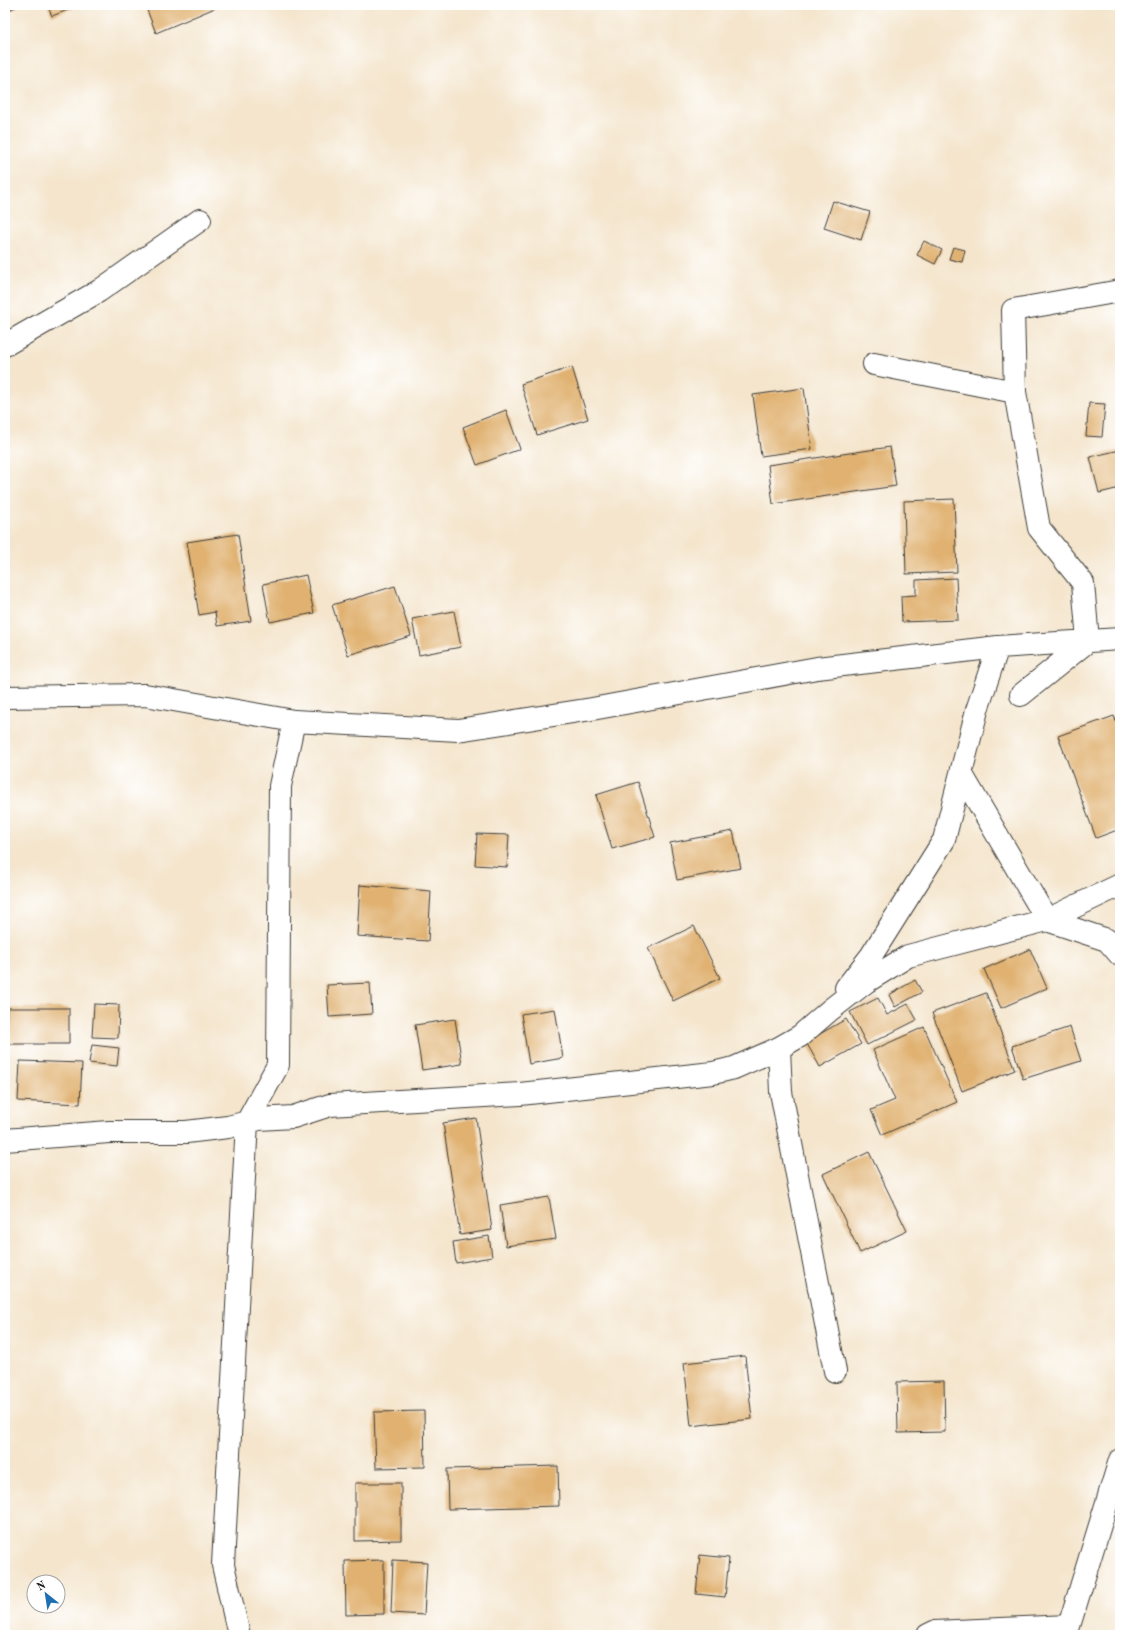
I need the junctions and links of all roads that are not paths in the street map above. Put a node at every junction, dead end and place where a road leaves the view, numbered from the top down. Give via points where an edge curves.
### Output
1 (200, 220) dead end
2 (1120, 291) edge
3 (5, 345) edge
4 (874, 364) dead end
5 (1015, 392) junction
6 (1120, 639) edge
7 (1088, 641) junction
8 (998, 647) junction
9 (1020, 695) dead end
10 (5, 697) edge
11 (294, 721) junction
12 (961, 773) junction
13 (1120, 885) edge
14 (1047, 920) junction
15 (1120, 954) edge
16 (830, 1010) junction
17 (778, 1048) junction
18 (247, 1122) junction
19 (5, 1140) edge
20 (835, 1371) dead end
21 (1120, 1460) edge
22 (239, 1635) edge
23 (928, 1635) edge

1 - 3 street via 100,291
2 - 5 street via 1013,310
4 - 5 street
5 - 7 street via 1039,528 1083,583
6 - 7 street
7 - 8 street
7 - 9 street
8 - 11 street via 817,668 592,709 458,730
8 - 12 street via 976,710
10 - 11 street via 145,695
11 - 18 street via 280,786 278,1065
12 - 14 street
12 - 16 street via 944,840 871,956
13 - 14 street
14 - 15 street via 1107,940
14 - 16 street via 908,956 866,982
16 - 17 street via 800,1036
17 - 18 street via 734,1068 713,1073 520,1094 330,1105 293,1117
17 - 20 street via 781,1092
18 - 19 street via 186,1132 109,1132
18 - 22 street via 223,1565
21 - 23 street via 1069,1626 934,1632

